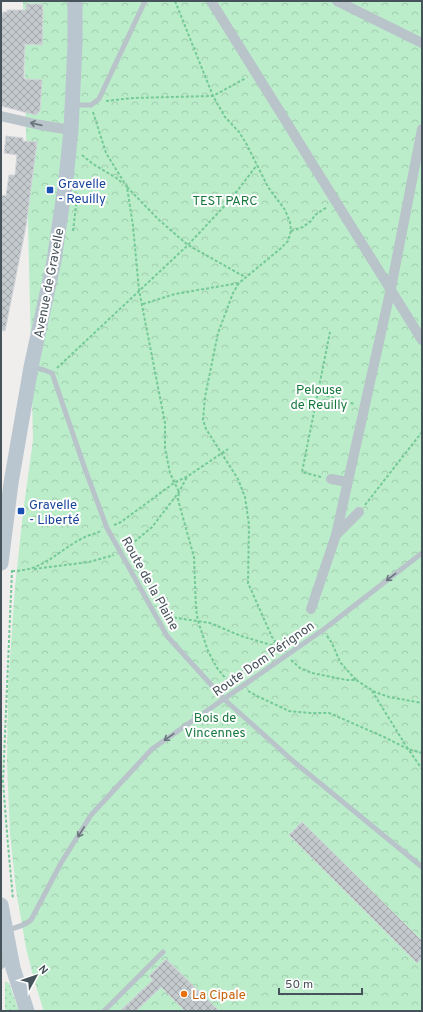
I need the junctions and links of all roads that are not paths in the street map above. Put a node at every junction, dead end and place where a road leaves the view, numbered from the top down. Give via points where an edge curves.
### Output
1 (75, 1) edge
2 (145, 1) edge
3 (211, 1) edge
4 (337, 1) edge
5 (422, 43) edge
6 (72, 105) junction
7 (1, 116) edge
8 (422, 129) edge
9 (71, 130) junction
10 (391, 288) junction
11 (422, 340) edge
12 (32, 367) junction
13 (331, 479) road end
14 (348, 482) junction
15 (359, 512) road end
16 (336, 534) junction
17 (422, 553) edge
18 (7, 567) edge
19 (311, 609) dead end
20 (224, 699) junction
21 (422, 867) edge
22 (5, 915) edge
23 (163, 952) dead end
24 (5, 966) edge
25 (27, 1011) edge
26 (104, 1011) edge

1 - 6 street, Avenue de Gravelle
2 - 6 lane via 98,99 91,105
3 - 10 street
4 - 5 street
6 - 9 street, Avenue de Gravelle
9 -> 7 street
8 - 10 street
9 - 12 street, Avenue de Gravelle via 54,261
10 - 11 street
10 - 14 street
12 - 18 street, Avenue de Gravelle via 10,483
12 - 20 lane, Route de la Plaine via 52,373 107,528 156,617 167,636
13 - 14 street
14 - 16 street
15 - 16 street
16 - 19 street
17 -> 20 lane, Route Dom Pérignon via 323,630
20 - 21 lane, Route de la Plaine via 293,761
20 -> 22 lane, Route Dom Pérignon via 152,749 91,814 31,920 18,927
22 - 24 street
23 - 26 lane
24 - 25 street

